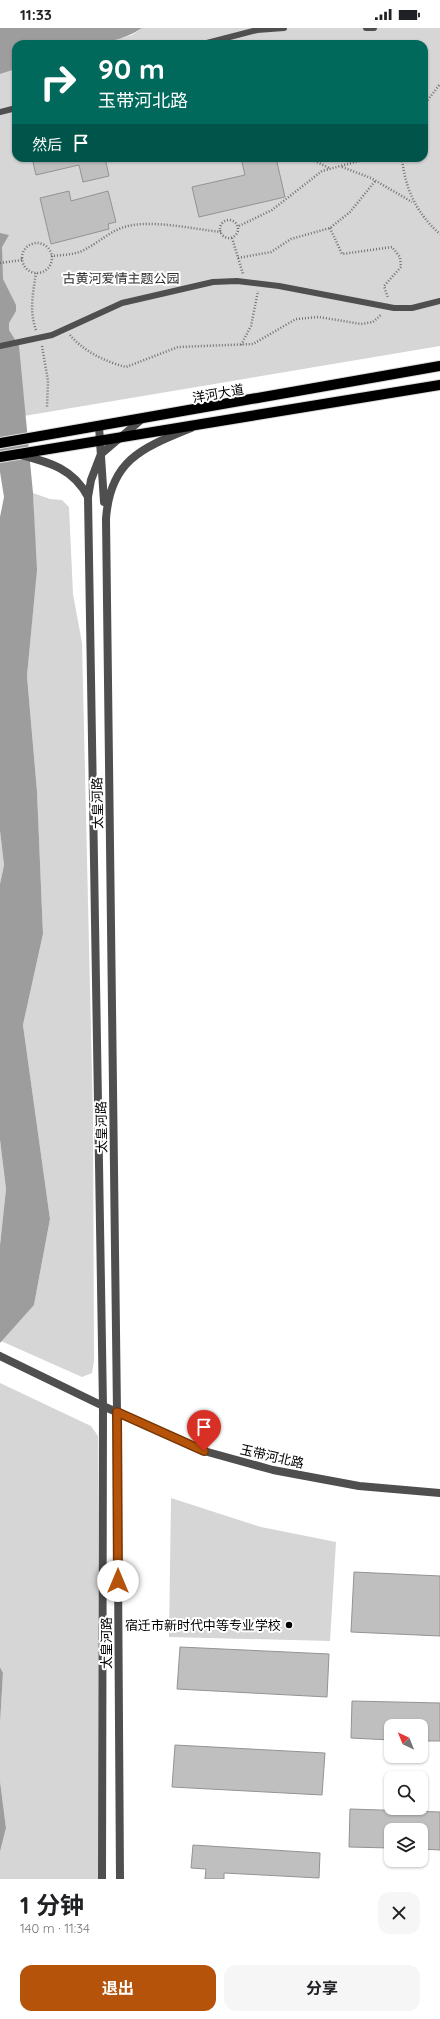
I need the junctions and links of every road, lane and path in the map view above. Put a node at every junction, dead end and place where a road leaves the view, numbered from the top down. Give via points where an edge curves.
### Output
1 (284, 28) edge
2 (366, 28) edge
3 (374, 28) edge
4 (219, 40) edge
5 (440, 84) edge
6 (428, 100) edge
7 (12, 109) edge
8 (0, 112) edge
9 (317, 162) edge
10 (358, 162) edge
11 (403, 162) edge
12 (342, 167) junction
13 (330, 168) junction
14 (376, 180) junction
15 (413, 203) junction
16 (239, 226) junction
17 (330, 228) junction
18 (221, 232) junction
19 (440, 234) edge
20 (232, 238) junction
21 (51, 256) junction
22 (238, 258) junction
23 (22, 260) junction
24 (0, 263) edge
25 (245, 282) junction
26 (258, 283) junction
27 (440, 302) edge
28 (386, 307) junction
29 (394, 308) junction
30 (64, 329) junction
31 (241, 345) junction
32 (0, 346) edge
33 (440, 366) edge
34 (440, 385) edge
35 (142, 419) junction
36 (200, 425) junction
37 (99, 426) junction
38 (118, 438) junction
39 (100, 441) junction
40 (0, 443) edge
41 (18, 454) junction
42 (101, 454) junction
43 (0, 457) edge
44 (88, 497) junction
45 (106, 519) junction
46 (0, 1356) edge
47 (103, 1406) junction
48 (117, 1412) junction
49 (440, 1492) edge
50 (102, 1879) edge
51 (120, 1879) edge

1 - 4 lane via 257,30
2 - 3 lane
5 - 6 path
7 - 8 lane
9 - 13 path
10 - 12 path
11 - 15 path
12 - 13 path
12 - 14 path
13 - 16 path via 312,178 272,210
14 - 15 path
14 - 17 path via 350,212
15 - 19 path
16 - 18 path via 233,220 227,220 220,226
16 - 20 path via 238,233
17 - 22 path via 291,239 272,252
17 - 29 path via 342,254 392,247 400,258 401,267 384,286
18 - 20 path via 224,237
18 - 21 path via 146,224 133,225 111,233 84,250
20 - 22 path
21 - 23 path via 47,247 33,244 25,249
21 - 23 path via 46,270 36,273 28,270
22 - 25 path
23 - 24 path
25 - 26 lane
25 - 30 lane via 213,282 130,301
26 - 28 lane
26 - 31 path via 251,326
27 - 29 lane via 412,308
28 - 29 lane
28 - 31 path via 373,322 361,324 318,317 296,319 264,340
30 - 31 path via 79,346 126,367 178,347
30 - 32 lane via 52,335
33 - 35 main road, 洋河大道
34 - 36 main road
35 - 37 main road, 洋河大道
35 - 38 street
36 - 38 main road
36 - 45 street, 太皇河路 via 153,444 127,465 115,478 110,490
37 - 39 street
37 - 40 main road, 洋河大道
38 - 39 main road
38 - 42 street
39 - 41 main road
39 - 42 street
41 - 43 main road
41 - 44 street via 55,464 83,487
42 - 44 street, 太皇河路 via 91,480
42 - 45 street
44 - 47 street, 太皇河路
45 - 48 street, 太皇河路
46 - 47 street, 玉带河北路
47 - 48 street, 玉带河北路
47 - 50 street, 太皇河路
48 - 49 street, 玉带河北路 via 204,1451 273,1470 359,1486
48 - 51 street, 太皇河路

